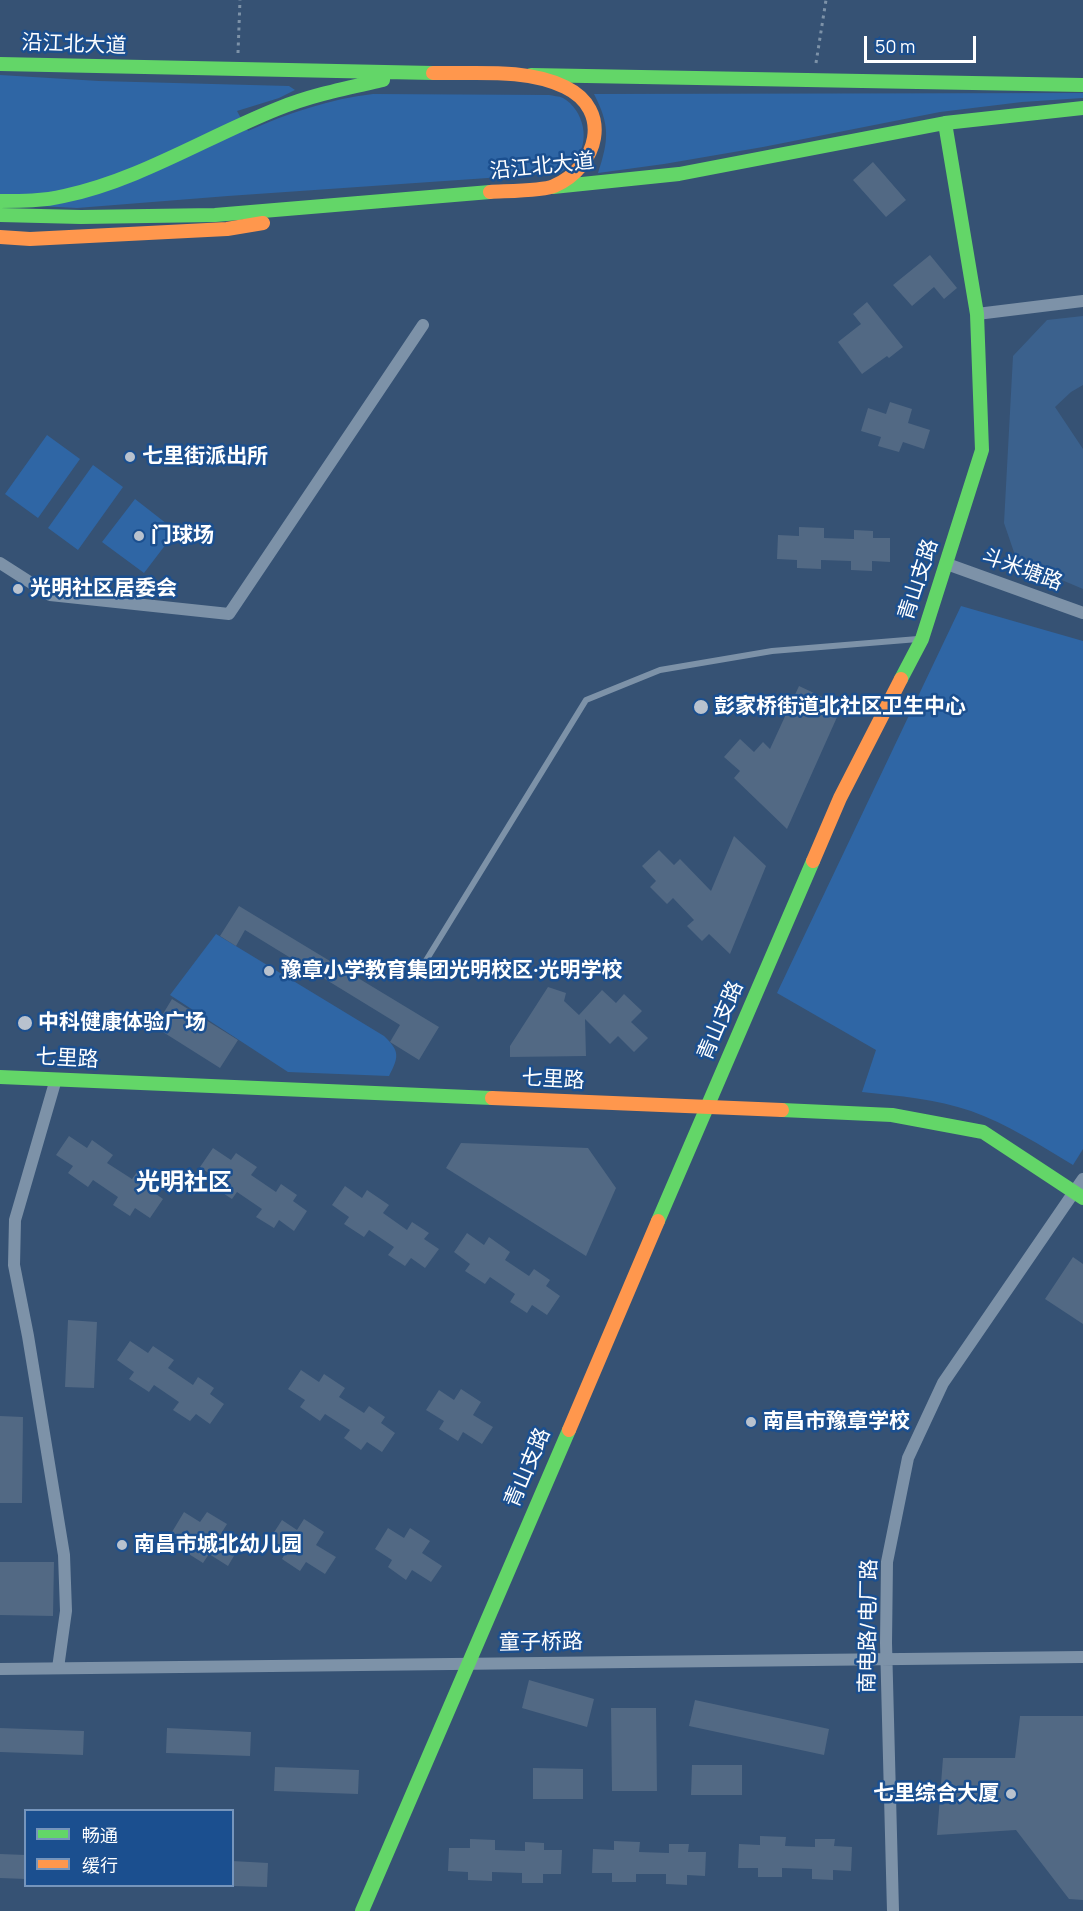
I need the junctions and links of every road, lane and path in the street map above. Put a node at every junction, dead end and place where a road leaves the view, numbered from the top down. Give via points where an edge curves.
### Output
1 (240, 0) edge
2 (826, 0) edge
3 (0, 64) edge
4 (237, 70) junction
5 (410, 74) junction
6 (531, 75) junction
7 (813, 80) junction
8 (1083, 85) edge
9 (1083, 108) edge
10 (945, 123) junction
11 (553, 187) junction
12 (0, 201) edge
13 (385, 202) junction
14 (0, 215) edge
15 (0, 237) edge
16 (1083, 301) edge
17 (977, 314) junction
18 (423, 325) dead end
19 (0, 563) edge
20 (947, 564) junction
21 (1083, 613) edge
22 (922, 639) junction
23 (422, 967) dead end
24 (0, 1077) edge
25 (56, 1079) junction
26 (706, 1108) junction
27 (1083, 1179) edge
28 (1079, 1195) edge
29 (1083, 1657) edge
30 (887, 1659) junction
31 (467, 1663) junction
32 (0, 1668) edge
33 (58, 1668) junction
34 (362, 1911) edge
35 (893, 1911) edge

1 - 4 path
2 - 7 path
3 - 4 main road, 沿江北大道
4 - 5 main road, 沿江北大道
5 - 6 main road, 沿江北大道
5 - 12 main road via 306,99 106,185 59,198
6 - 7 main road, 沿江北大道
6 - 11 main road via 578,95 596,126 594,144 586,160
7 - 8 main road, 沿江北大道
9 - 10 main road, 沿江北大道
10 - 11 main road, 沿江北大道 via 679,174
10 - 17 main road, 青山支路
11 - 13 main road, 沿江北大道
13 - 14 main road, 沿江北大道 via 214,215
13 - 15 main road via 227,229 30,239
16 - 17 street
17 - 20 main road, 青山支路 via 982,450
18 - 19 street via 229,614 50,595
20 - 21 street, 斗米塘路
20 - 22 main road, 青山支路
22 - 23 lane via 772,651 660,670 586,700
22 - 26 main road, 青山支路 via 840,798
24 - 25 main road, 七里路
25 - 26 main road, 七里路
25 - 33 street via 15,1220 14,1265 64,1555 66,1611
26 - 28 main road, 七里路 via 892,1115 983,1132
26 - 31 main road, 青山支路
27 - 28 street, 南电路/电厂路
28 - 30 street, 南电路/电厂路 via 943,1383 908,1458 887,1562
29 - 30 street, 童子桥路
30 - 31 street, 童子桥路
30 - 35 street, 南电路/电厂路
31 - 33 street, 童子桥路
31 - 34 main road, 青山支路
32 - 33 street, 童子桥路

